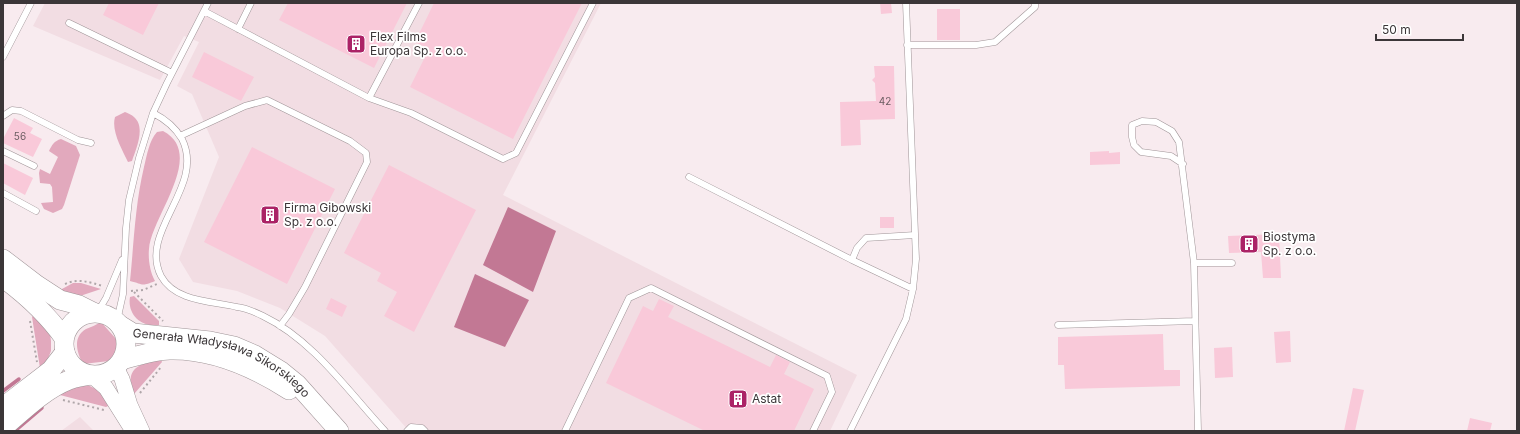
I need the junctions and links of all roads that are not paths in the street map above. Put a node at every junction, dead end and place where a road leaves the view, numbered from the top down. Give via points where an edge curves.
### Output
1 (31, 3) edge
2 (208, 3) edge
3 (251, 3) edge
4 (419, 3) edge
5 (593, 3) edge
6 (906, 3) edge
7 (1035, 3) edge
8 (204, 11) junction
9 (69, 23) dead end
10 (238, 29) junction
11 (908, 45) junction
12 (3, 57) edge
13 (172, 73) junction
14 (369, 98) junction
15 (154, 113) junction
16 (3, 116) edge
17 (180, 136) junction
18 (91, 143) dead end
19 (3, 151) edge
20 (1183, 164) junction
21 (34, 166) dead end
22 (689, 177) dead end
23 (3, 193) edge
24 (36, 210) dead end
25 (915, 235) junction
26 (124, 255) junction
27 (3, 259) edge
28 (852, 260) junction
29 (1194, 263) junction
30 (1232, 263) dead end
31 (3, 278) edge
32 (913, 289) junction
33 (95, 312) junction
34 (1195, 321) junction
35 (118, 323) junction
36 (1058, 325) dead end
37 (280, 326) junction
38 (65, 345) junction
39 (119, 364) junction
40 (90, 375) junction
41 (3, 407) edge
42 (317, 407) junction
43 (3, 428) edge
44 (133, 431) edge
45 (142, 431) edge
46 (339, 431) edge
47 (385, 431) edge
48 (408, 431) edge
49 (425, 431) edge
50 (565, 431) edge
51 (812, 431) edge
52 (850, 431) edge
53 (1198, 431) edge

1 - 12 lane
2 - 8 lane
3 - 10 lane
4 - 14 lane
5 - 14 lane via 516,153 503,159 411,113
6 - 11 lane
7 - 11 lane via 1035,7 995,42 976,45
8 - 10 lane
8 - 13 lane
9 - 13 lane
10 - 14 lane
11 - 25 lane
13 - 15 lane
15 - 17 lane via 166,120
15 - 26 lane via 139,158 130,200
16 - 18 lane via 12,110 21,111 78,140
17 - 37 lane via 185,145 187,167 157,247 158,268 164,280 168,286 184,296 239,307
17 - 37 lane via 245,106 267,100 350,141 366,153 367,162 305,287
19 - 21 lane
20 - 20 lane via 1180,142 1172,131 1156,122 1142,121 1132,125 1134,145 1141,152 1172,156
20 - 29 lane
22 - 28 lane
23 - 24 lane
25 - 28 lane via 866,238 857,248
25 - 32 lane
26 - 33 lane via 106,298
26 - 35 lane via 123,294
27 - 33 main road via 60,300
28 - 32 lane
29 - 30 lane
29 - 34 lane
31 - 38 main road via 36,305 56,327
32 - 52 lane via 906,319
33 - 35 main road via 108,315
33 - 38 main road via 79,317 69,326
34 - 36 lane
34 - 53 lane
35 - 39 main road via 126,336 124,355
35 - 42 main road, Generała Władysława Sikorskiego via 133,333 234,346 282,370
37 - 47 lane via 321,360
38 - 40 main road via 70,362 81,372
38 - 41 main road via 50,370
39 - 40 main road via 103,374
39 - 42 main road, Generała Władysława Sikorskiego via 151,352 170,350 216,356 252,369
39 - 45 street via 130,405
40 - 43 main road via 64,382 42,396
40 - 44 street via 106,388
42 - 46 main road, Generała Władysława Sikorskiego
48 - 49 lane via 411,427 422,428
50 - 51 lane via 629,298 651,288 827,376 832,392

